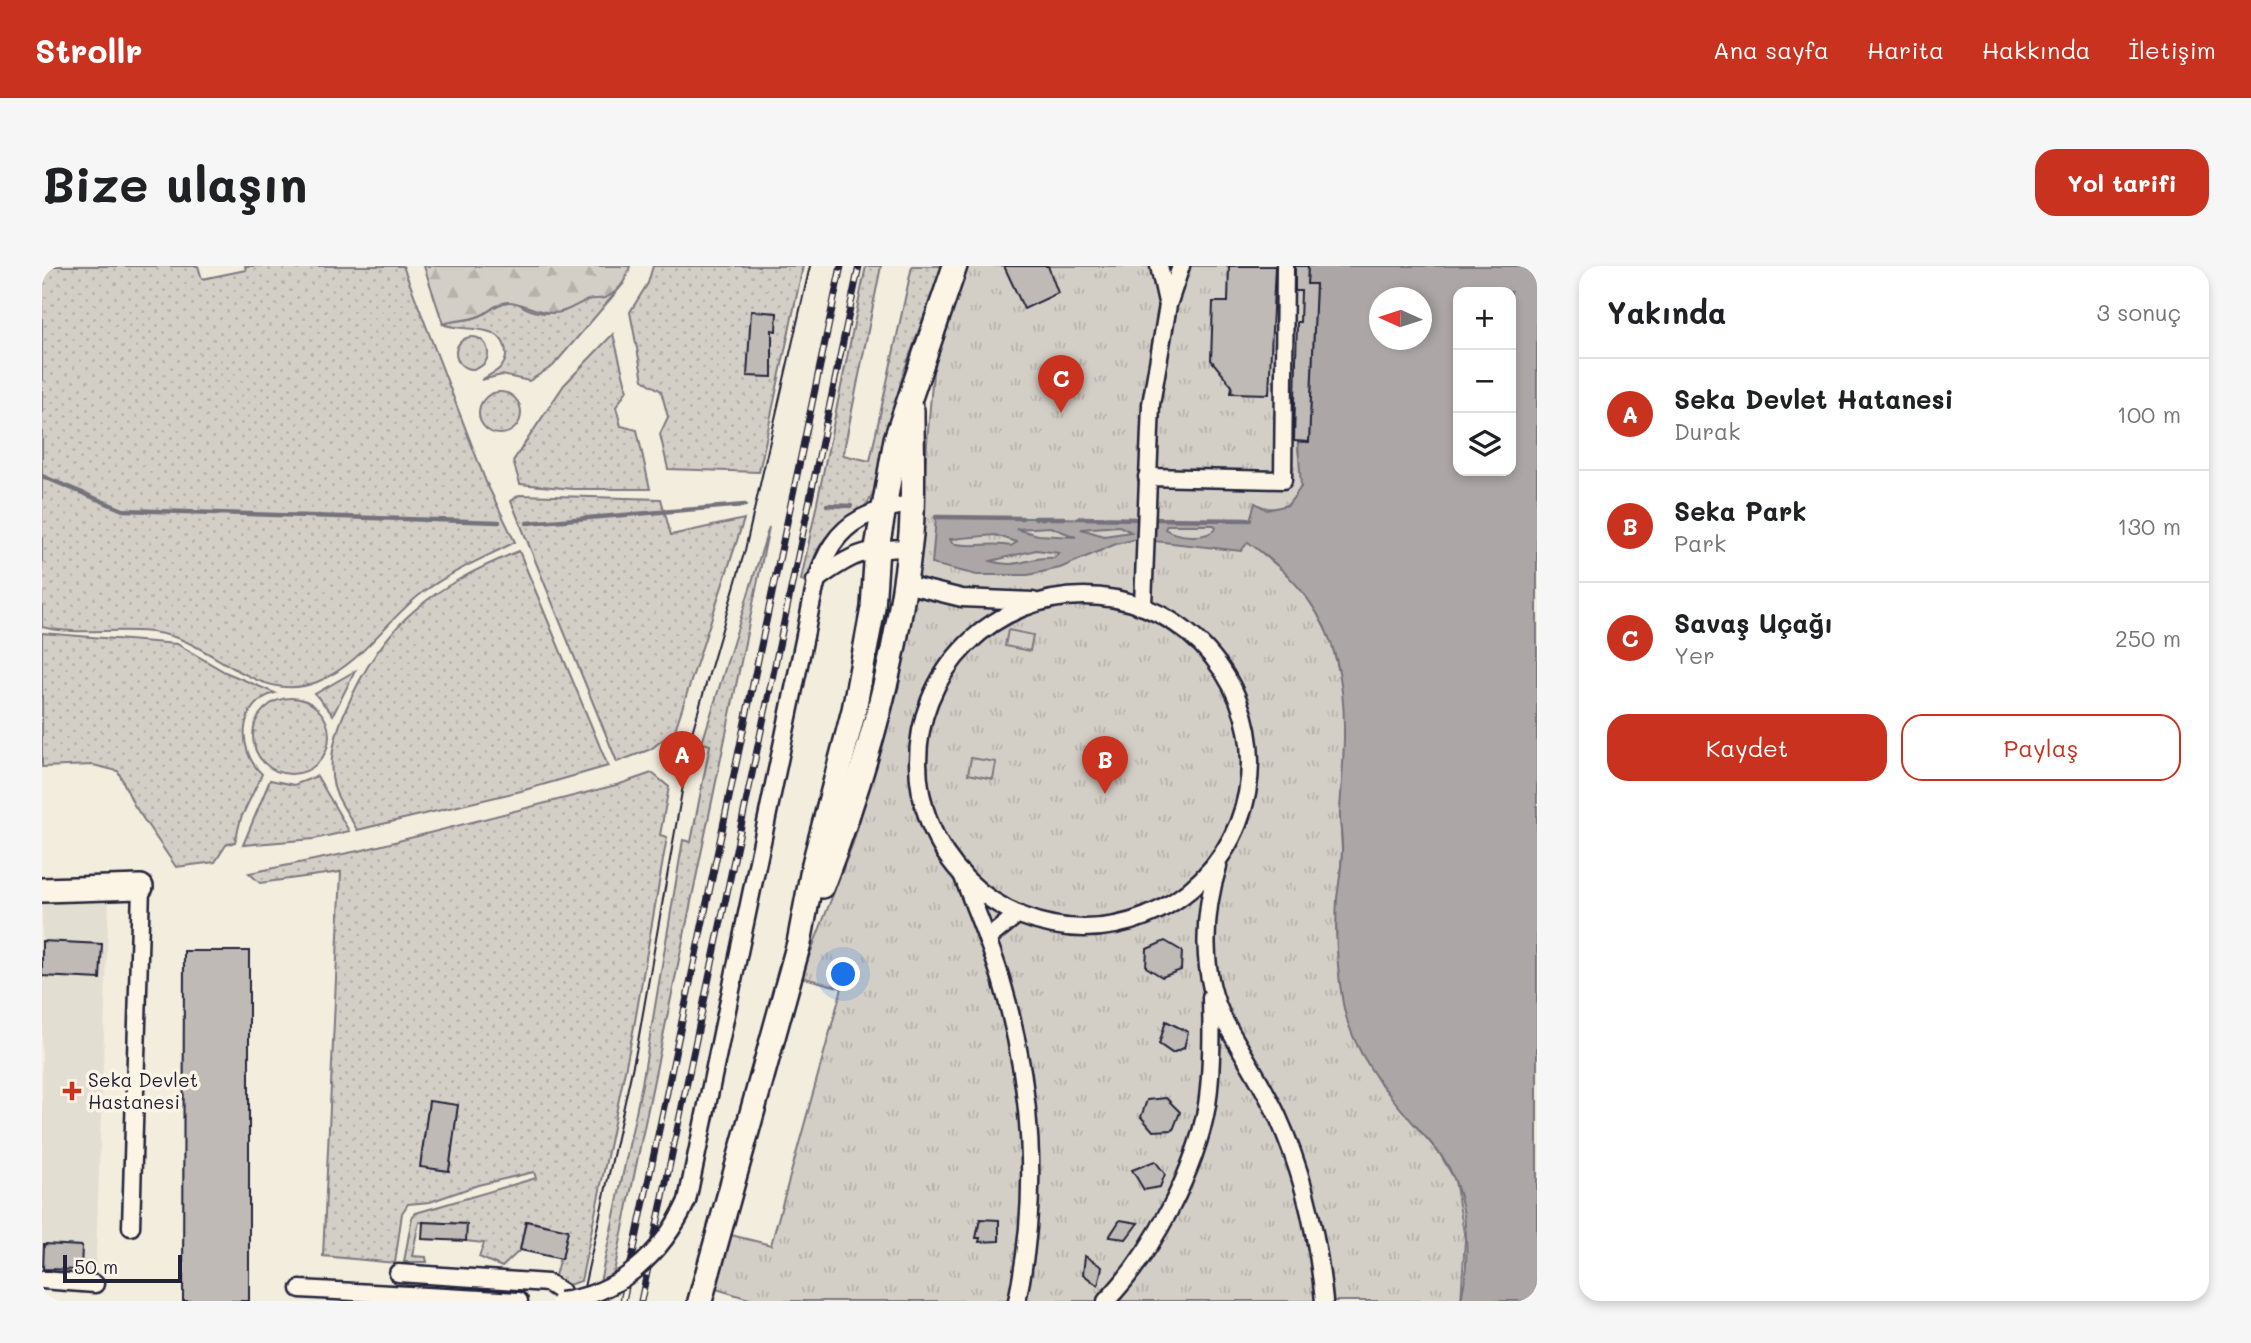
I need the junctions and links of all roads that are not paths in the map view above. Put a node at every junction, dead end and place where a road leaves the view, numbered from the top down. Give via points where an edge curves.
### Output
1 (955, 266) edge
2 (1159, 266) edge
3 (1181, 266) edge
4 (1285, 266) edge
5 (1168, 304) junction
6 (912, 387) junction
7 (1147, 477) junction
8 (912, 504) junction
9 (884, 507) junction
10 (877, 548) junction
11 (909, 548) junction
12 (816, 581) junction
13 (905, 584) junction
14 (1046, 601) junction
15 (1143, 604) junction
16 (1221, 856) junction
17 (960, 868) junction
18 (141, 887) joint
19 (42, 890) edge
20 (1018, 914) junction
21 (987, 939) junction
22 (799, 943) junction
23 (1210, 974) junction
24 (131, 1227) dead end
25 (398, 1273) dead end
26 (42, 1280) edge
27 (94, 1284) dead end
28 (300, 1289) dead end
29 (519, 1301) edge
30 (562, 1301) edge
31 (700, 1301) edge
32 (1017, 1301) edge
33 (1106, 1301) edge
34 (1324, 1301) edge

1 - 6 main road
2 - 5 street
3 - 5 street
4 - 7 street via 1283,480
5 - 7 street via 1151,404
6 - 8 main road
6 - 9 main road via 896,439
7 - 15 street
8 - 9 street
8 - 11 main road
9 - 10 main road
9 - 12 street via 834,539
10 - 11 street
10 - 12 street via 844,559
10 - 22 main road via 873,608 854,710 814,864
11 - 13 main road
12 - 30 street, bridge via 687,1201 668,1237 627,1277 594,1293
13 - 14 street via 969,599
13 - 22 main road via 869,754
14 - 15 street via 1084,595
14 - 17 street via 1009,616 960,652 923,710 917,785 927,821
15 - 16 street via 1182,625 1209,649 1241,711 1247,732 1247,778 1239,817
16 - 20 street via 1169,906 1122,926 1079,930
16 - 23 street via 1209,900
17 - 20 street via 995,901
17 - 21 street
18 - 19 main road
18 - 24 street
20 - 21 street
21 - 32 street via 1010,1011 1031,1138 1027,1245
22 - 31 main road
23 - 33 street via 1205,1115 1164,1219
23 - 34 street via 1224,1020 1278,1116 1292,1154 1312,1223
25 - 30 street via 548,1283 562,1292
26 - 27 street
28 - 29 street

